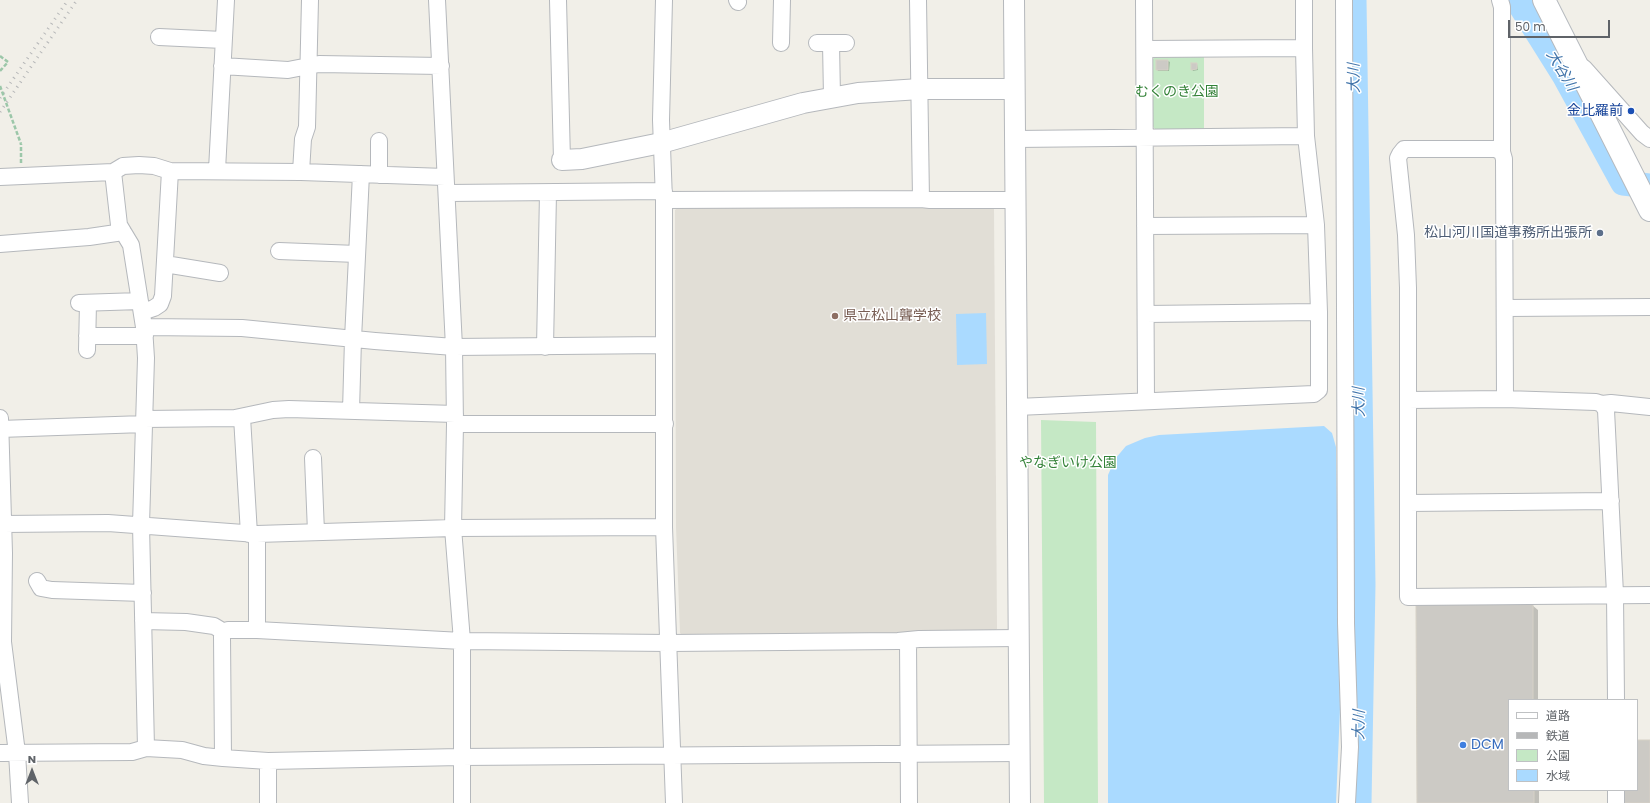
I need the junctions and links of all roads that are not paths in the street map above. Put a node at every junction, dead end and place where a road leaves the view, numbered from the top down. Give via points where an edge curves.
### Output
1 (226, 0) edge
2 (310, 0) edge
3 (437, 0) edge
4 (558, 0) edge
5 (664, 0) edge
6 (782, 0) edge
7 (918, 0) edge
8 (1014, 0) edge
9 (1144, 0) edge
10 (1304, 0) edge
11 (1344, 0) edge
12 (1500, 0) edge
13 (1544, 0) edge
14 (159, 37) dead end
15 (223, 40) junction
16 (781, 43) dead end
17 (832, 43) dead end
18 (1304, 48) junction
19 (1144, 49) junction
20 (1571, 54) junction
21 (309, 65) junction
22 (222, 66) junction
23 (441, 66) junction
24 (920, 89) junction
25 (1014, 89) junction
26 (832, 97) junction
27 (1306, 136) junction
28 (1145, 137) junction
29 (1015, 138) junction
30 (1650, 139) edge
31 (379, 141) dead end
32 (662, 143) junction
33 (1502, 152) junction
34 (562, 160) joint
35 (217, 170) junction
36 (170, 171) junction
37 (112, 172) junction
38 (301, 172) junction
39 (361, 174) junction
40 (379, 174) junction
41 (0, 177) edge
42 (445, 177) junction
43 (448, 193) junction
44 (548, 193) junction
45 (664, 196) junction
46 (921, 198) junction
47 (1015, 200) junction
48 (1650, 210) edge
49 (1316, 225) junction
50 (1145, 226) junction
51 (123, 232) junction
52 (0, 244) edge
53 (279, 251) dead end
54 (357, 254) junction
55 (165, 264) junction
56 (220, 273) dead end
57 (1650, 307) edge
58 (1505, 308) junction
59 (1319, 312) junction
60 (1146, 314) junction
61 (143, 319) junction
62 (353, 338) junction
63 (664, 345) junction
64 (454, 347) junction
65 (545, 347) junction
66 (1408, 400) junction
67 (1505, 400) junction
68 (1146, 401) junction
69 (1602, 404) junction
70 (1017, 407) junction
71 (1650, 407) edge
72 (351, 411) junction
73 (242, 417) junction
74 (0, 418) edge
75 (455, 419) junction
76 (144, 422) junction
77 (665, 424) junction
78 (0, 429) edge
79 (313, 458) dead end
80 (1611, 501) junction
81 (1408, 503) junction
82 (3, 524) junction
83 (141, 525) junction
84 (664, 527) junction
85 (454, 528) junction
86 (316, 532) junction
87 (253, 534) junction
88 (37, 581) dead end
89 (142, 593) junction
90 (1616, 594) junction
91 (1650, 595) edge
92 (143, 621) junction
93 (257, 630) junction
94 (224, 632) junction
95 (1019, 638) junction
96 (908, 640) junction
97 (462, 641) junction
98 (2, 642) edge
99 (669, 643) junction
100 (1616, 699) edge
101 (146, 748) junction
102 (0, 753) edge
103 (17, 753) junction
104 (1020, 753) junction
105 (909, 754) junction
106 (672, 755) junction
107 (460, 757) junction
108 (223, 758) junction
109 (268, 761) junction
110 (1616, 791) edge
111 (20, 803) edge
112 (268, 803) edge
113 (462, 803) edge
114 (674, 803) edge
115 (909, 803) edge
116 (1020, 803) edge
117 (1347, 803) edge
118 (1616, 803) edge

1 - 15 street
2 - 21 street
3 - 23 street
4 - 34 street
5 - 32 street via 660,120
6 - 16 street
7 - 24 street
8 - 25 street
9 - 19 street
10 - 18 street
11 - 117 street via 1346,615 1350,747
12 - 33 street
13 - 20 main road
14 - 15 street
15 - 22 street
17 - 26 street
18 - 19 street
18 - 27 street
19 - 28 street
20 - 30 street
20 - 48 main road
21 - 22 street via 288,70
21 - 23 street
21 - 38 street via 307,127 303,139
22 - 35 street
23 - 42 street
24 - 25 street
24 - 26 street via 885,90
24 - 46 street
25 - 29 street
26 - 32 street via 803,102
27 - 28 street
27 - 49 street
28 - 29 street
28 - 50 street
29 - 47 street
31 - 40 street
32 - 34 street via 582,159
32 - 45 street
33 - 58 street
33 - 66 street via 1495,149 1404,149 1398,158 1406,236
35 - 36 street
35 - 38 street
36 - 37 street via 139,165 123,166
36 - 55 street
37 - 41 street
37 - 51 street via 119,225
38 - 39 street
39 - 40 street
39 - 54 street
40 - 42 street
42 - 43 street
43 - 44 street
43 - 64 street
44 - 45 street
44 - 65 street
45 - 46 street
45 - 63 street
46 - 47 street
47 - 70 street
49 - 50 street
49 - 59 street
50 - 60 street
51 - 52 street
51 - 61 street via 131,245
53 - 54 street
54 - 62 street
55 - 56 street
55 - 61 street via 160,304
57 - 58 street
58 - 67 street
59 - 60 street
59 - 68 street via 1319,390 1314,394
60 - 68 street
61 - 61 street via 84,303 87,343
61 - 62 street
61 - 76 street
62 - 64 street
62 - 72 street
63 - 65 street
63 - 77 street
64 - 65 street
64 - 75 street
66 - 67 street
66 - 81 street
67 - 69 street
68 - 70 street
69 - 71 street
69 - 80 street via 1606,410
70 - 95 street
72 - 73 street via 289,409
72 - 75 street
73 - 76 street
73 - 87 street
74 - 78 street
75 - 77 street
75 - 85 street
76 - 78 street
76 - 83 street
77 - 84 street
78 - 82 street
79 - 86 street
80 - 81 street
80 - 90 street
81 - 90 street via 1408,596
82 - 83 street
82 - 98 street
83 - 87 street
83 - 89 street
84 - 85 street
84 - 99 street
85 - 86 street
85 - 97 street
86 - 87 street
87 - 93 street
88 - 89 street via 41,588 52,590
89 - 92 street
90 - 91 street
90 - 100 street
92 - 94 street via 186,622 214,626
92 - 101 street
93 - 94 street
93 - 97 street
94 - 108 street
95 - 96 street
95 - 104 street
96 - 99 street
96 - 105 street
97 - 99 street
97 - 107 street
98 - 103 street
99 - 106 street
101 - 103 street via 132,752
101 - 108 street via 182,750
102 - 103 street
103 - 111 street
104 - 105 street
104 - 116 street
105 - 106 street
105 - 115 street
106 - 107 street
106 - 114 street
107 - 109 street
107 - 113 street
108 - 109 street
109 - 112 street
110 - 118 street

